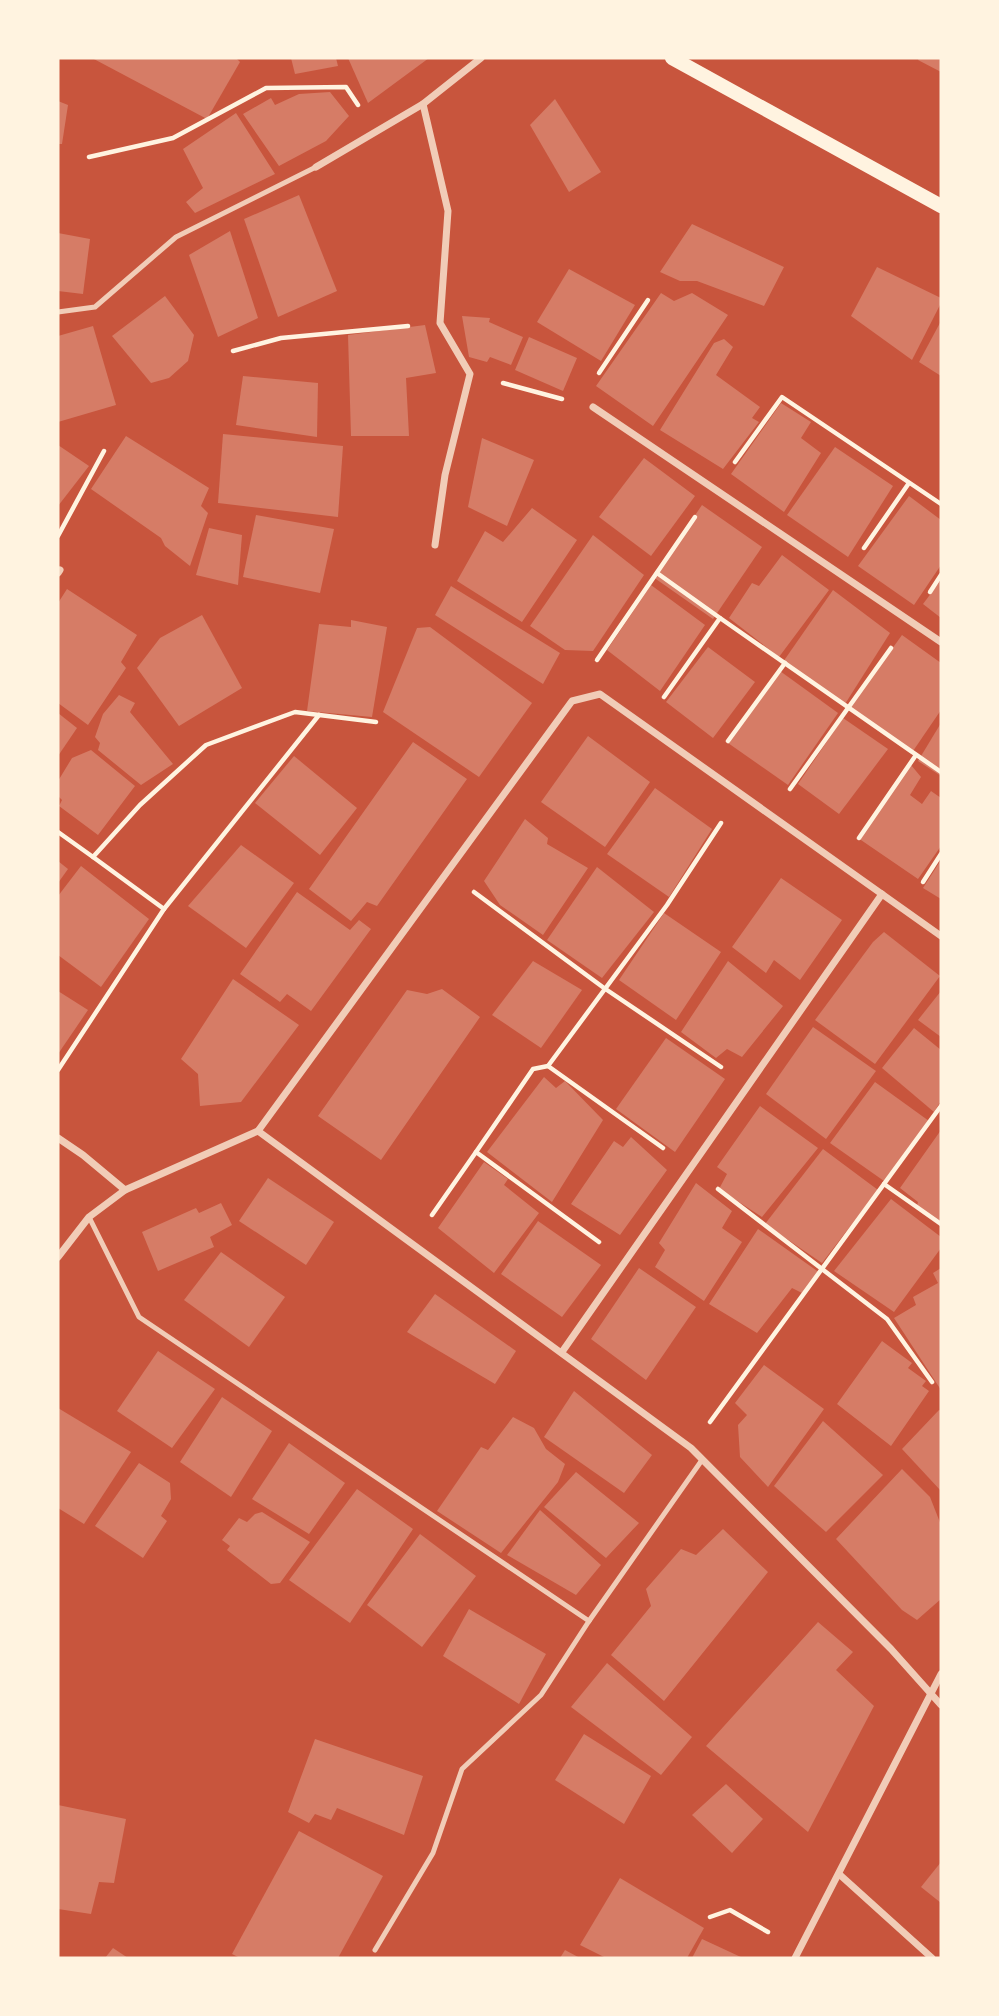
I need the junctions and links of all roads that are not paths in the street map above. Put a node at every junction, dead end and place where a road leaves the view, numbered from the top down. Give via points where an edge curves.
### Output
1 (481, 58) edge
2 (672, 58) edge
3 (423, 104) junction
4 (316, 167) joint
5 (941, 206) edge
6 (58, 312) edge
7 (593, 408) road end
8 (435, 545) dead end
9 (941, 642) edge
10 (882, 894) junction
11 (941, 936) edge
12 (258, 1131) junction
13 (58, 1138) edge
14 (125, 1189) junction
15 (89, 1217) junction
16 (58, 1257) edge
17 (562, 1352) junction
18 (702, 1460) junction
19 (589, 1621) junction
20 (941, 1674) edge
21 (931, 1693) junction
22 (941, 1704) edge
23 (839, 1874) junction
24 (375, 1950) dead end
25 (797, 1954) edge
26 (932, 1958) edge

1 - 3 street
2 - 5 main road
3 - 4 street
3 - 8 street via 448,211 440,323 470,374 445,475
4 - 6 lane via 176,237 95,307
7 - 9 street
10 - 11 street
10 - 12 street via 600,694 572,701
10 - 17 street
12 - 14 street
12 - 17 street
13 - 14 street
14 - 15 street
15 - 16 street
15 - 19 lane via 139,1317
17 - 18 street
18 - 19 lane
18 - 21 street
19 - 24 lane via 541,1695 462,1769 433,1853
20 - 21 street
21 - 22 street
21 - 23 street
23 - 25 street
23 - 26 street

